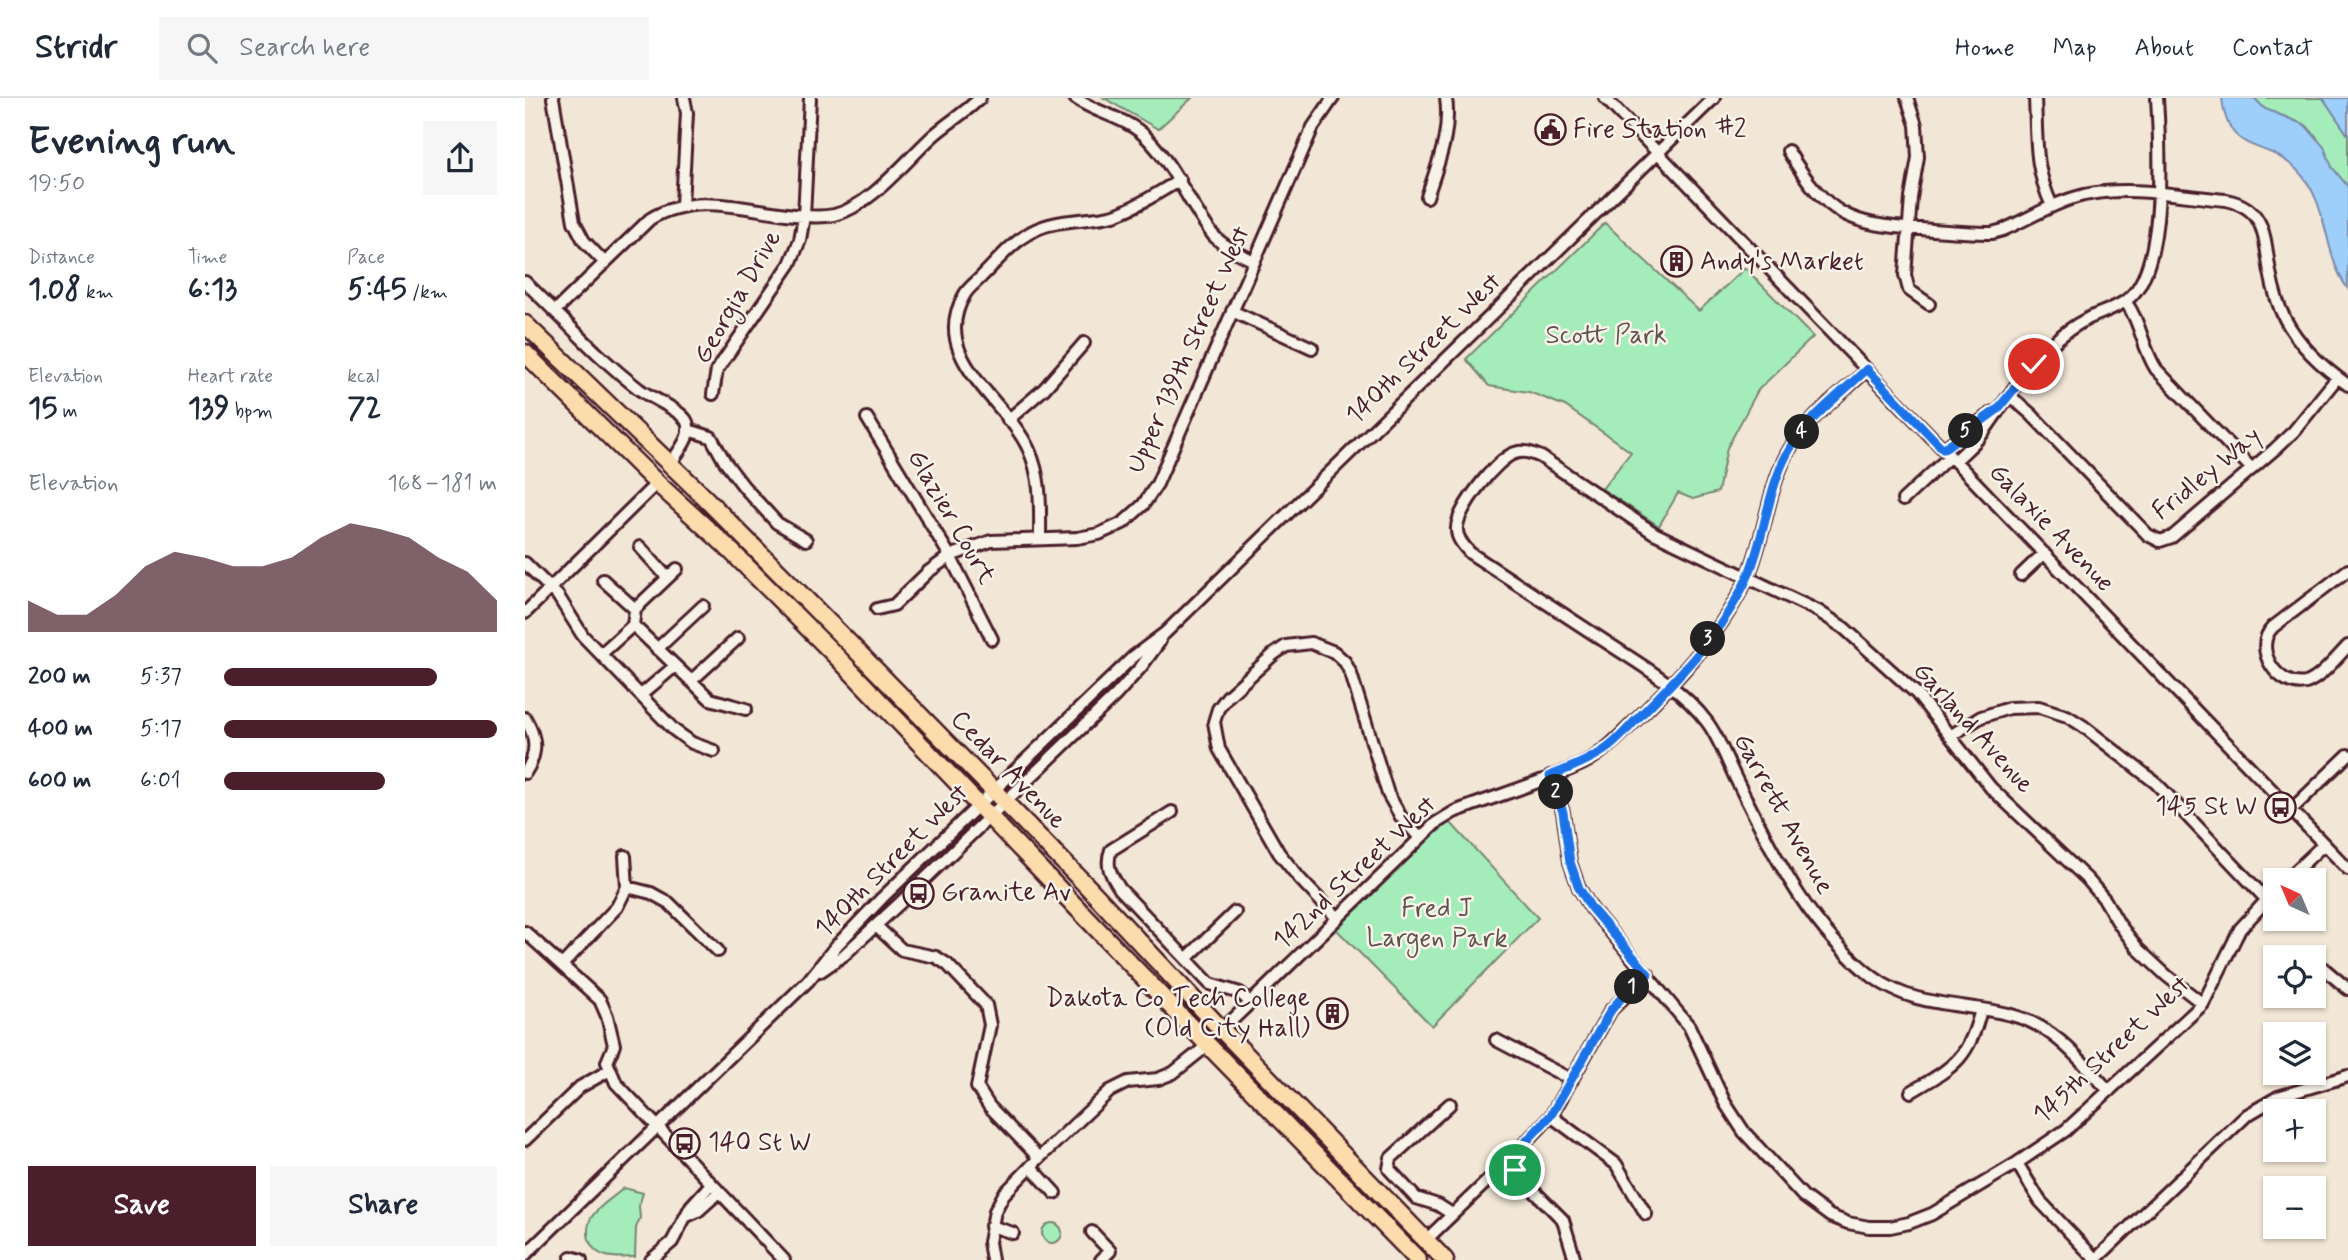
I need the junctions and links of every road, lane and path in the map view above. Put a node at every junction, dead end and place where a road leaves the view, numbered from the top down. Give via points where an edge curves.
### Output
1 (553, 98) edge
2 (684, 98) edge
3 (810, 98) edge
4 (980, 98) edge
5 (1075, 98) edge
6 (1333, 98) edge
7 (1446, 98) edge
8 (1605, 98) edge
9 (1714, 98) edge
10 (1907, 98) edge
11 (2035, 98) edge
12 (2157, 98) edge
13 (1788, 151) dead end
14 (1658, 153) junction
15 (1180, 180) junction
16 (2159, 194) junction
17 (1427, 197) dead end
18 (682, 205) junction
19 (2052, 206) junction
20 (804, 216) junction
21 (1908, 228) junction
22 (1254, 261) junction
23 (605, 263) junction
24 (525, 282) edge
25 (2125, 301) junction
26 (1929, 304) dead end
27 (555, 311) junction
28 (1232, 311) junction
29 (525, 324) edge
30 (1084, 343) dead end
31 (1312, 348) dead end
32 (525, 353) edge
33 (1867, 369) junction
34 (2337, 377) junction
35 (2348, 385) edge
36 (713, 394) dead end
37 (2009, 396) junction
38 (1998, 409) junction
39 (867, 418) dead end
40 (1008, 420) junction
41 (688, 433) junction
42 (1949, 455) junction
43 (670, 464) junction
44 (2252, 470) junction
45 (657, 484) junction
46 (1903, 500) dead end
47 (1464, 507) joint
48 (1040, 538) junction
49 (806, 540) dead end
50 (640, 547) dead end
51 (2044, 553) junction
52 (950, 556) junction
53 (525, 563) edge
54 (677, 569) dead end
55 (2348, 570) edge
56 (2021, 575) dead end
57 (667, 577) junction
58 (1747, 578) junction
59 (603, 580) dead end
60 (550, 589) junction
61 (703, 606) dead end
62 (877, 609) dead end
63 (635, 610) junction
64 (525, 613) edge
65 (633, 625) junction
66 (1165, 633) junction
67 (738, 638) dead end
68 (992, 639) dead end
69 (2348, 646) edge
70 (657, 649) junction
71 (602, 653) junction
72 (675, 666) junction
73 (691, 681) junction
74 (1671, 685) junction
75 (641, 695) junction
76 (746, 709) dead end
77 (525, 718) edge
78 (1950, 736) junction
79 (714, 751) dead end
80 (2348, 755) edge
81 (525, 773) edge
82 (1550, 776) junction
83 (1000, 797) junction
84 (2291, 810) junction
85 (985, 811) junction
86 (1172, 812) dead end
87 (1420, 838) junction
88 (2324, 844) junction
89 (625, 856) dead end
90 (2299, 868) edge
91 (2348, 869) edge
92 (627, 887) junction
93 (2263, 896) edge
94 (2263, 902) edge
95 (1235, 912) dead end
96 (1337, 918) junction
97 (876, 926) junction
98 (526, 936) edge
99 (718, 951) dead end
100 (1187, 958) junction
101 (562, 965) junction
102 (2326, 971) edge
103 (1648, 974) junction
104 (808, 981) junction
105 (1148, 982) junction
106 (2348, 989) edge
107 (1250, 1002) junction
108 (2203, 1004) junction
109 (1981, 1010) junction
110 (1222, 1030) junction
111 (1496, 1040) dead end
112 (1208, 1045) junction
113 (610, 1070) junction
114 (2348, 1076) edge
115 (1572, 1080) junction
116 (2109, 1091) junction
117 (1911, 1092) dead end
118 (1450, 1104) dead end
119 (1298, 1108) junction
120 (1551, 1115) junction
121 (657, 1127) junction
122 (525, 1140) edge
123 (1039, 1158) junction
124 (1506, 1163) junction
125 (2017, 1163) junction
126 (1031, 1167) junction
127 (715, 1188) junction
128 (1055, 1193) dead end
129 (1452, 1214) junction
130 (1646, 1214) dead end
131 (991, 1226) junction
132 (1092, 1232) dead end
133 (1013, 1233) dead end
134 (1426, 1240) junction
135 (525, 1255) edge
136 (1411, 1258) edge
137 (651, 1260) edge
138 (784, 1260) edge
139 (992, 1260) edge
140 (1101, 1260) edge
141 (1445, 1260) edge
142 (1575, 1260) edge
143 (2096, 1260) edge

1 - 23 street via 574,222
2 - 18 street
3 - 20 street, Georgia Drive
4 - 20 street via 862,203 834,215
5 - 15 street via 1143,134
6 - 22 street, Upper 139th Street West via 1313,127
7 - 17 street via 1445,145
8 - 14 street, Galaxie Avenue
9 - 14 street, 140th Street West
10 - 21 street via 1918,146
11 - 19 street via 2038,165
12 - 16 street
13 - 21 street via 1804,178 1843,214 1869,224
14 - 33 street, Galaxie Avenue
14 - 66 street, 140th Street West
15 - 22 street via 1214,236
15 - 40 street via 1117,214 1057,222 1032,231 965,293 955,320 957,349
16 - 19 street via 2108,191
16 - 25 street via 2148,271
16 - 34 street via 2226,200 2252,212 2263,230 2273,288 2285,318 2307,350
18 - 20 street
18 - 23 street via 650,219
19 - 21 street via 1992,233
20 - 36 street, Georgia Drive via 790,264 717,370
21 - 26 street via 1906,282 1909,290
22 - 28 street, Upper 139th Street West
23 - 27 street
24 - 27 street
25 - 37 street via 2058,338
25 - 44 street via 2137,318 2155,369
27 - 41 street via 614,370 684,416
28 - 31 street
28 - 48 street, Upper 139th Street West via 1157,484 1143,505 1123,523 1099,534
29 - 43 highway, Cedar Avenue
30 - 40 street via 1044,389
32 - 45 highway, Cedar Avenue
33 - 42 street, Galaxie Avenue
33 - 58 street, 142nd Street West via 1797,437 1786,456
34 - 35 street
34 - 44 street, Fridley Way via 2294,431
37 - 38 street
37 - 44 street, Fridley Way via 2160,541 2172,537
38 - 42 street
38 - 42 street via 1984,432
39 - 52 street, Glazier Court
40 - 48 street via 1037,468
41 - 43 street
41 - 49 street via 712,437 744,488 777,523
42 - 46 street
42 - 51 street, Galaxie Avenue
43 - 83 highway, Cedar Avenue
45 - 60 street
45 - 85 highway, Cedar Avenue via 725,545
47 - 58 street, Garland Avenue via 1501,459 1526,451 1654,533
47 - 74 street, Garrett Avenue via 1457,530 1470,553
48 - 52 street, Upper 139th Street West via 991,541
50 - 57 street
51 - 56 street
51 - 84 street, Galaxie Avenue
52 - 62 street, Upper 139th Street West via 894,605
52 - 68 street, Glazier Court
53 - 60 street
54 - 57 street
55 - 69 street via 2273,627 2263,644 2270,663 2285,679 2299,683 2316,676
57 - 63 street
58 - 74 street, 142nd Street West via 1726,616
58 - 78 street, Garland Avenue via 1844,628 1916,693
59 - 63 street
60 - 64 street
60 - 71 street via 578,630
61 - 70 street
63 - 65 street
65 - 70 street
65 - 71 street
66 - 83 street, 140th Street West via 1133,657
66 - 83 street, 140th Street West via 1116,695
67 - 73 street
70 - 72 street
71 - 75 street
72 - 73 street
72 - 75 street
73 - 76 street via 710,699
74 - 82 street, 142nd Street West via 1606,750
74 - 109 street, Garrett Avenue via 1707,722 1784,874 1827,932 1872,976 1895,991
75 - 79 street via 680,736
77 - 81 street via 536,750
78 - 93 street via 1981,717 2009,708 2039,707 2067,716 2156,783
78 - 108 street, Garland Avenue via 1991,788 2097,890 2138,949
80 - 84 street
82 - 87 street, 142nd Street West via 1454,812
82 - 103 street, 145th Street West via 1563,812 1579,888
83 - 85 street, 140th Street West
83 - 85 street, 140th Street West
83 - 110 highway, Cedar Avenue
84 - 88 street, Galaxie Avenue
85 - 97 street, 140th Street West
85 - 104 street, 140th Street West via 882,898
85 - 105 highway, Cedar Avenue
86 - 100 street via 1111,850 1107,860 1120,889
87 - 96 street, 142nd Street West
87 - 96 street via 1388,794 1351,674 1334,652 1311,643 1286,646 1227,697 1214,722 1219,749 1279,853
88 - 90 street
88 - 91 street, Galaxie Avenue
89 - 92 street
92 - 99 street via 669,903
92 - 101 street via 617,907
94 - 108 street, 145th Street West via 2240,929
95 - 100 street
96 - 107 street, 142nd Street West
97 - 104 street, 140th Street West
97 - 123 street via 902,950 947,964 986,1005 990,1025 978,1089
98 - 101 street
100 - 107 street via 1210,984 1240,993
101 - 113 street via 600,1000 614,1045 607,1062
102 - 106 street
103 - 115 street via 1611,1010
103 - 125 street, 145th Street West via 1689,1026 1725,1103 1744,1132 1803,1196 1830,1216 1869,1227 1909,1223
104 - 121 street, 140th Street West
105 - 110 highway via 1169,993 1202,1025
105 - 112 highway, Cedar Avenue
107 - 110 street, 142nd Street West
108 - 116 street, 145th Street West
109 - 116 street, Garrett Avenue via 2016,1016 2045,1029
109 - 117 street via 1975,1035 1963,1056
110 - 119 highway, Cedar Avenue
111 - 115 street
112 - 119 highway via 1228,1051
112 - 123 street via 1173,1073 1128,1082 1110,1091
112 - 136 highway, Cedar Avenue
113 - 121 street via 616,1083
113 - 122 street via 580,1087
114 - 143 street via 2278,1097 2247,1115
115 - 120 street
116 - 125 street, 145th Street West via 2066,1130
118 - 129 street via 1391,1158 1389,1169 1416,1198
119 - 134 highway, Cedar Avenue
120 - 124 street
120 - 130 street via 1616,1164
121 - 127 street
121 - 135 street, 140th Street West
123 - 126 street
124 - 129 street
124 - 142 street via 1563,1220
125 - 143 street via 2040,1200
126 - 128 street
126 - 131 street via 1004,1194
127 - 137 street via 691,1206 673,1241
127 - 138 street
129 - 134 street
131 - 133 street
131 - 139 street
132 - 140 street via 1110,1251
134 - 141 highway, Cedar Avenue

